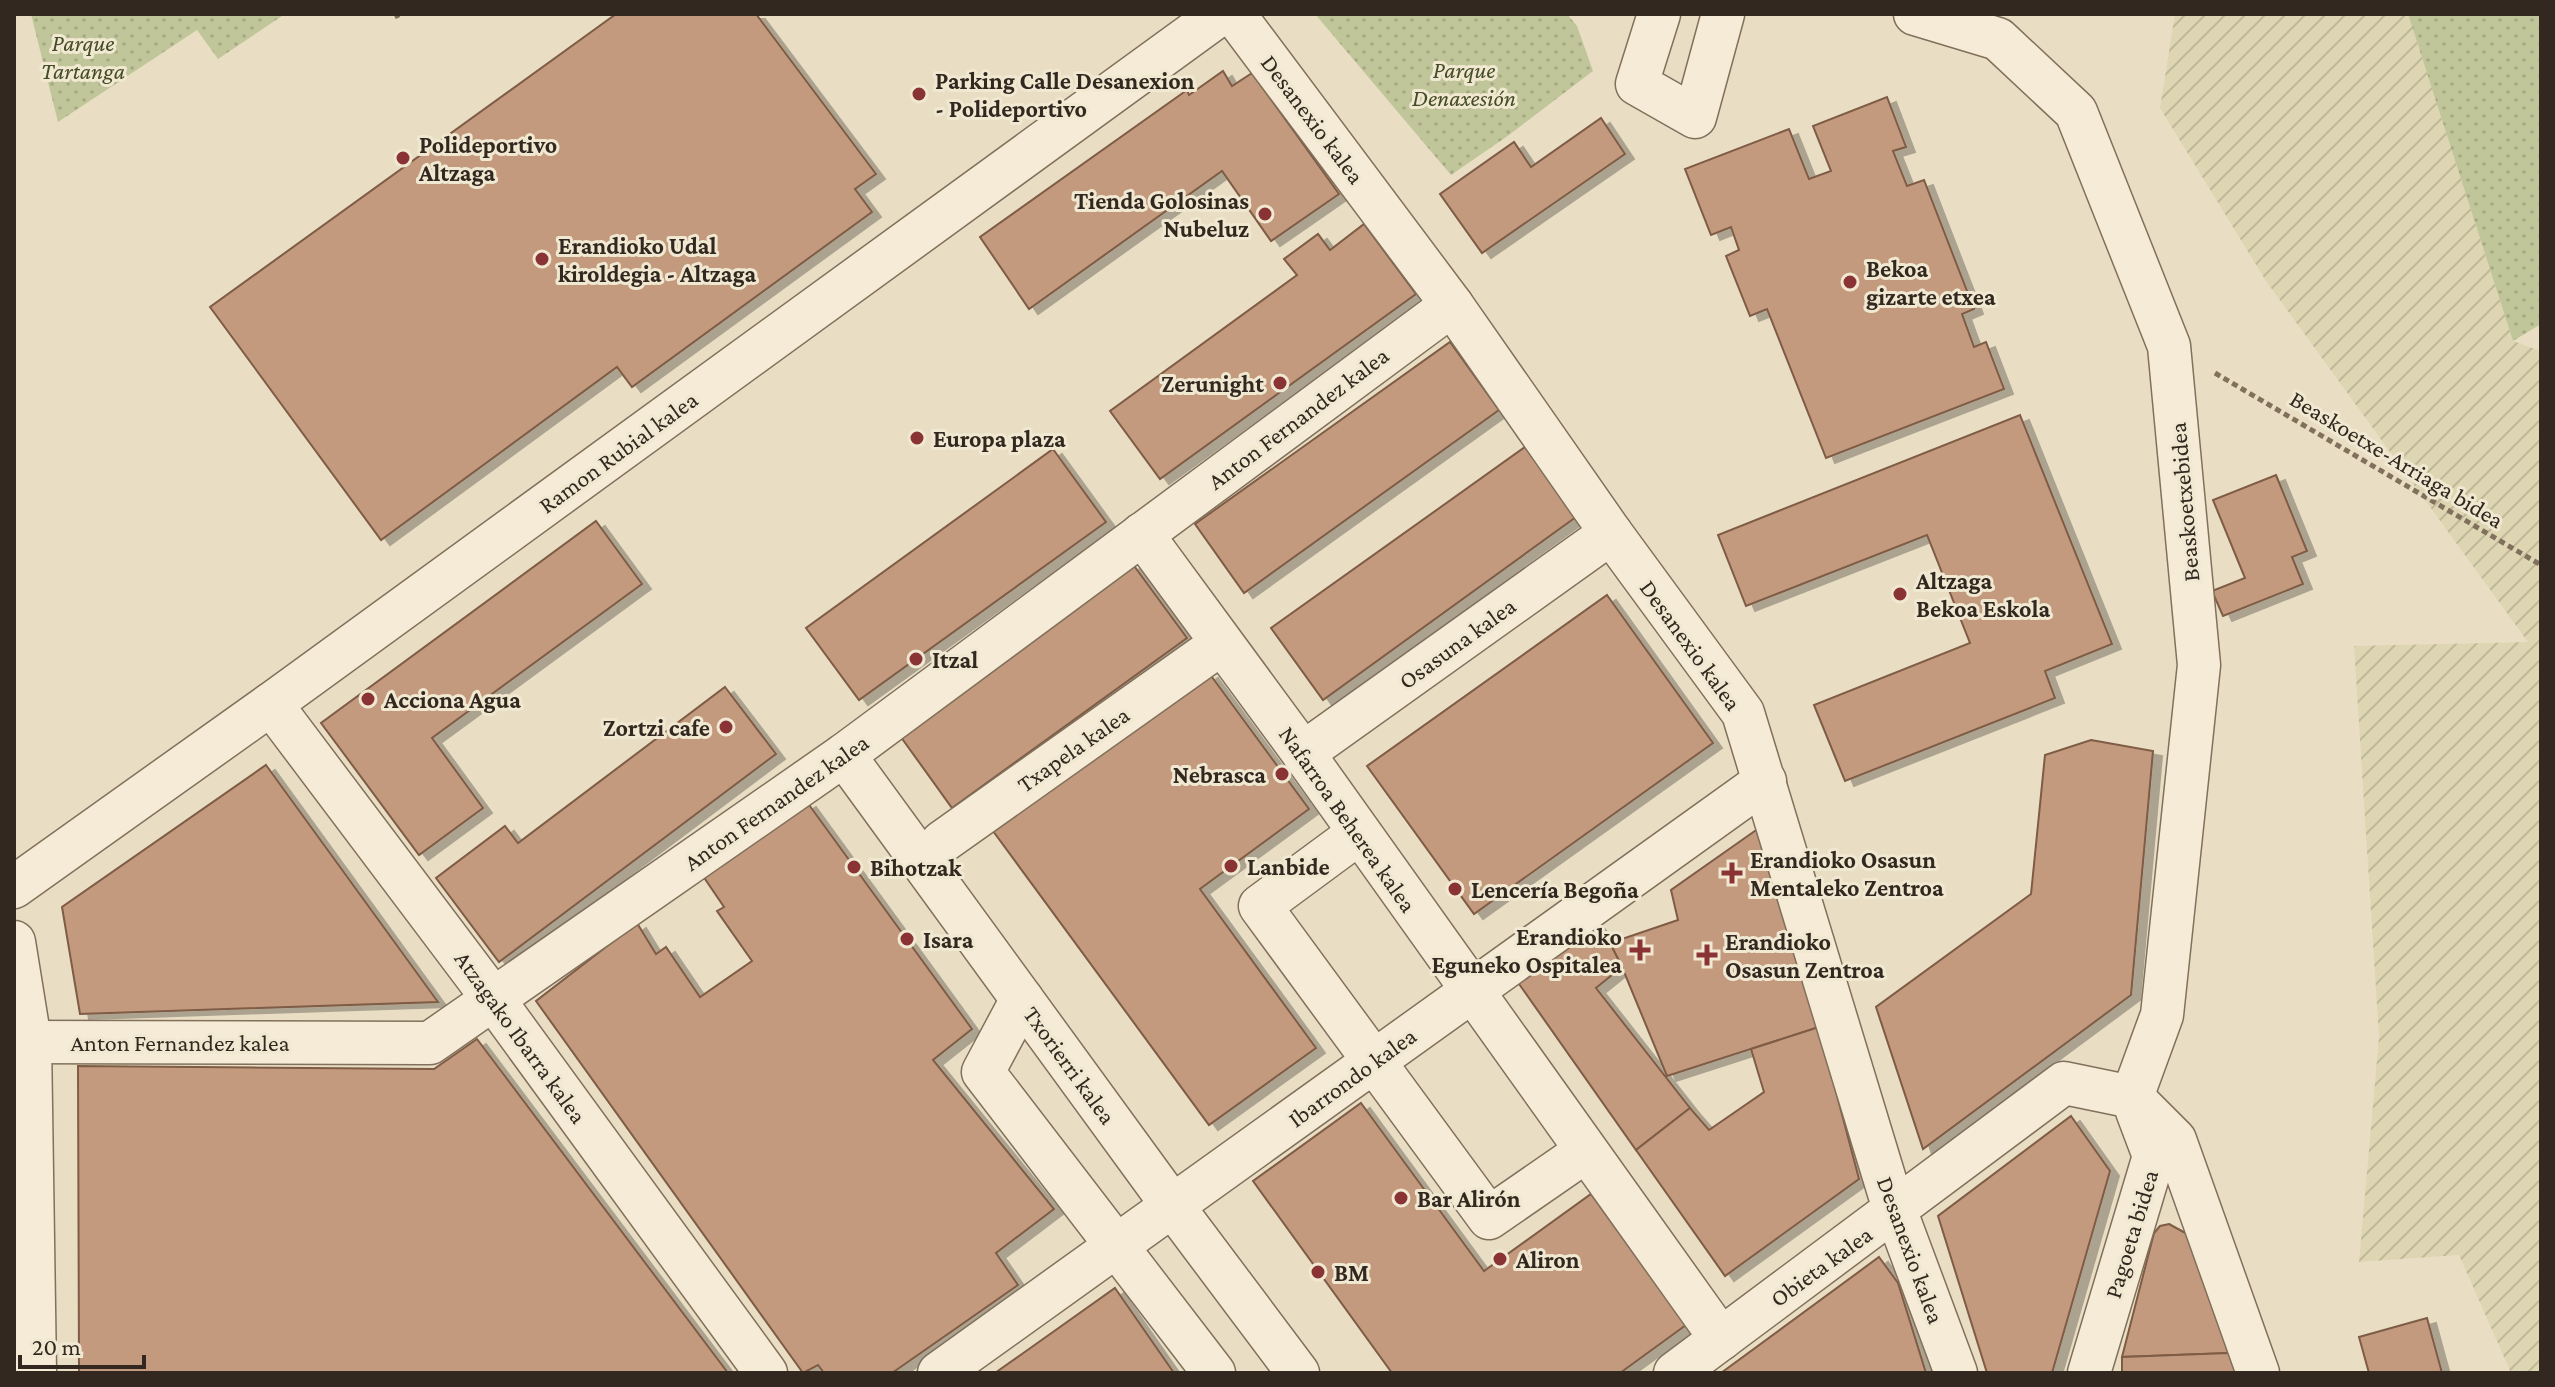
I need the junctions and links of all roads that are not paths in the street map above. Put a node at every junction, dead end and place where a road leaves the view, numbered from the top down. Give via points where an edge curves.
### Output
1 (1220, 14) edge
2 (1234, 14) edge
3 (1659, 14) edge
4 (1723, 14) edge
5 (1915, 14) edge
6 (1452, 305) junction
7 (1611, 533) junction
8 (1142, 534) junction
9 (1204, 656) dead end
10 (271, 704) junction
11 (1303, 753) junction
12 (844, 755) junction
13 (1765, 781) junction
14 (1359, 833) junction
15 (942, 842) dead end
16 (14, 887) edge
17 (14, 942) edge
18 (1471, 992) junction
19 (1022, 999) junction
20 (494, 1000) junction
21 (22, 1042) edge
22 (1375, 1061) junction
23 (2132, 1097) junction
24 (1586, 1151) junction
25 (1172, 1205) junction
26 (1895, 1211) junction
27 (1116, 1246) junction
28 (1721, 1339) junction
29 (35, 1373) edge
30 (766, 1373) edge
31 (939, 1373) edge
32 (1214, 1373) edge
33 (1298, 1373) edge
34 (1675, 1373) edge
35 (1956, 1373) edge
36 (2089, 1373) edge
37 (2258, 1373) edge

1 - 10 street, Ramon Rubial kalea
2 - 6 street, Desanexio kalea
3 - 4 street via 1637,84 1695,117
5 - 23 street, Beaskoetxebidea via 1998,39 2076,112 2169,346 2199,665 2162,1015
6 - 7 street, Desanexio kalea
6 - 8 street, Anton Fernandez kalea
7 - 11 street, Osasuna kalea
7 - 13 street, Desanexio kalea via 1743,713
8 - 11 street, Nafarroa Beherea kalea
8 - 12 street, Anton Fernandez kalea
9 - 15 street, Txapela kalea
10 - 16 street, Ramon Rubial kalea
10 - 20 street, Atzagako Ibarra kalea
11 - 14 street, Nafarroa Beherea kalea
12 - 19 street, Txorierri kalea
12 - 20 street, Anton Fernandez kalea
13 - 18 street, Ibarrondo kalea
13 - 26 street, Desanexio kalea
14 - 18 street, Nafarroa Beherea kalea
14 - 22 street via 1260,906
17 - 21 street
18 - 22 street, Ibarrondo kalea
18 - 24 street, Nafarroa Beherea kalea
19 - 25 street, Txorierri kalea
19 - 27 street via 983,1072
20 - 21 street, Anton Fernandez kalea via 430,1043
20 - 30 street, Atzagako Ibarra kalea
21 - 29 street
22 - 24 street via 1489,1218
22 - 25 street, Ibarrondo kalea
23 - 26 street, Obieta kalea via 2064,1083
23 - 36 street, Pagoeta bidea via 2154,1156
23 - 37 street via 2175,1140
24 - 28 street, Nafarroa Beherea kalea
25 - 27 street, Ibarrondo kalea
25 - 33 street, Txorierri kalea
26 - 28 street, Obieta kalea
26 - 35 street, Desanexio kalea
27 - 31 street, Ibarrondo kalea
27 - 32 street
28 - 34 street, Obieta kalea

